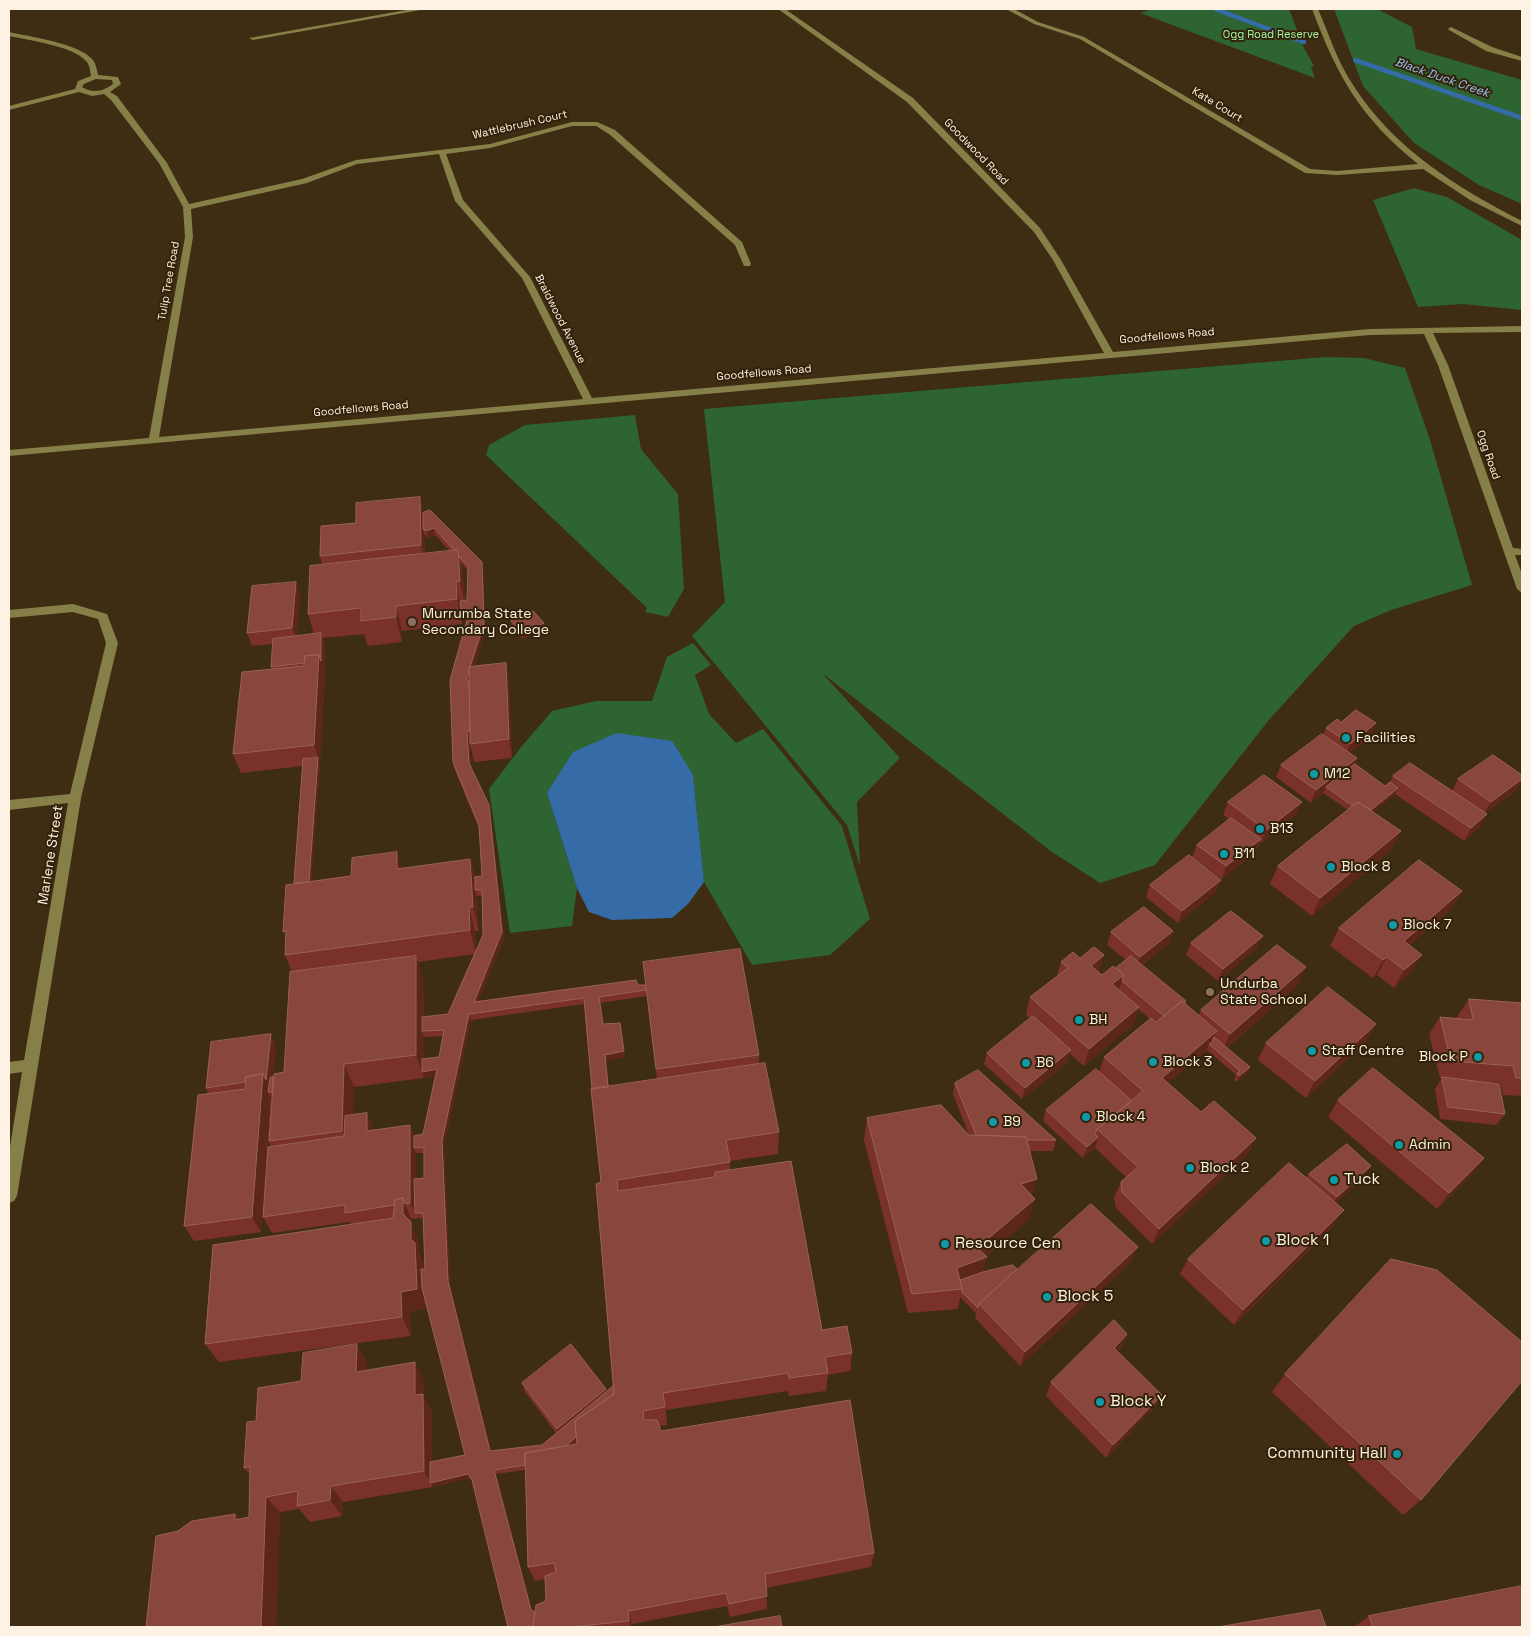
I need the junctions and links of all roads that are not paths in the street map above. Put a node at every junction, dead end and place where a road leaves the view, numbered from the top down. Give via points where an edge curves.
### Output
1 (423, 9) edge
2 (781, 9) edge
3 (1009, 9) edge
4 (1315, 9) edge
5 (1450, 29) dead end
6 (9, 34) edge
7 (253, 38) dead end
8 (1522, 59) edge
9 (95, 77) junction
10 (80, 90) junction
11 (106, 92) junction
12 (9, 108) edge
13 (442, 153) junction
14 (1425, 166) junction
15 (186, 207) junction
16 (1522, 224) edge
17 (747, 264) dead end
18 (1522, 329) edge
19 (1427, 331) junction
20 (1109, 354) junction
21 (589, 401) junction
22 (153, 440) junction
23 (9, 453) edge
24 (1509, 551) junction
25 (1522, 552) edge
26 (1522, 589) edge
27 (9, 614) edge
28 (75, 798) junction
29 (9, 805) edge
30 (32, 1065) junction
31 (9, 1068) edge
32 (9, 1196) edge

1 - 7 street
2 - 20 street, Goodwood Road via 904,96 1037,230
3 - 14 street, Kate Court via 1036,23 1082,38 1308,171 1324,174
4 - 14 street via 1348,84 1364,107 1391,137
5 - 8 street via 1489,49
6 - 9 street via 81,54 90,61
9 - 10 street via 81,83
9 - 11 street via 107,77 117,82
10 - 11 street
10 - 12 street
11 - 15 street, Tulip Tree Road via 163,163
13 - 15 street, Wattlebrush Court via 356,162 304,181
13 - 17 street, Wattlebrush Court via 490,146 572,124 597,124 612,132 739,244
13 - 21 street, Braidwood Avenue via 458,201 526,277
14 - 16 street
15 - 22 street, Tulip Tree Road via 188,238
18 - 19 street, Goodfellows Road
19 - 20 street, Goodfellows Road via 1370,332
19 - 24 street, Ogg Road via 1443,364
20 - 21 street, Goodfellows Road
21 - 22 street, Goodfellows Road
22 - 23 street, Goodfellows Road
24 - 25 street
24 - 26 street, Ogg Road
27 - 28 street, Marlene Street via 74,608 104,617 112,643
28 - 29 street
28 - 30 street, Marlene Street
30 - 31 street
30 - 32 street, Marlene Street

